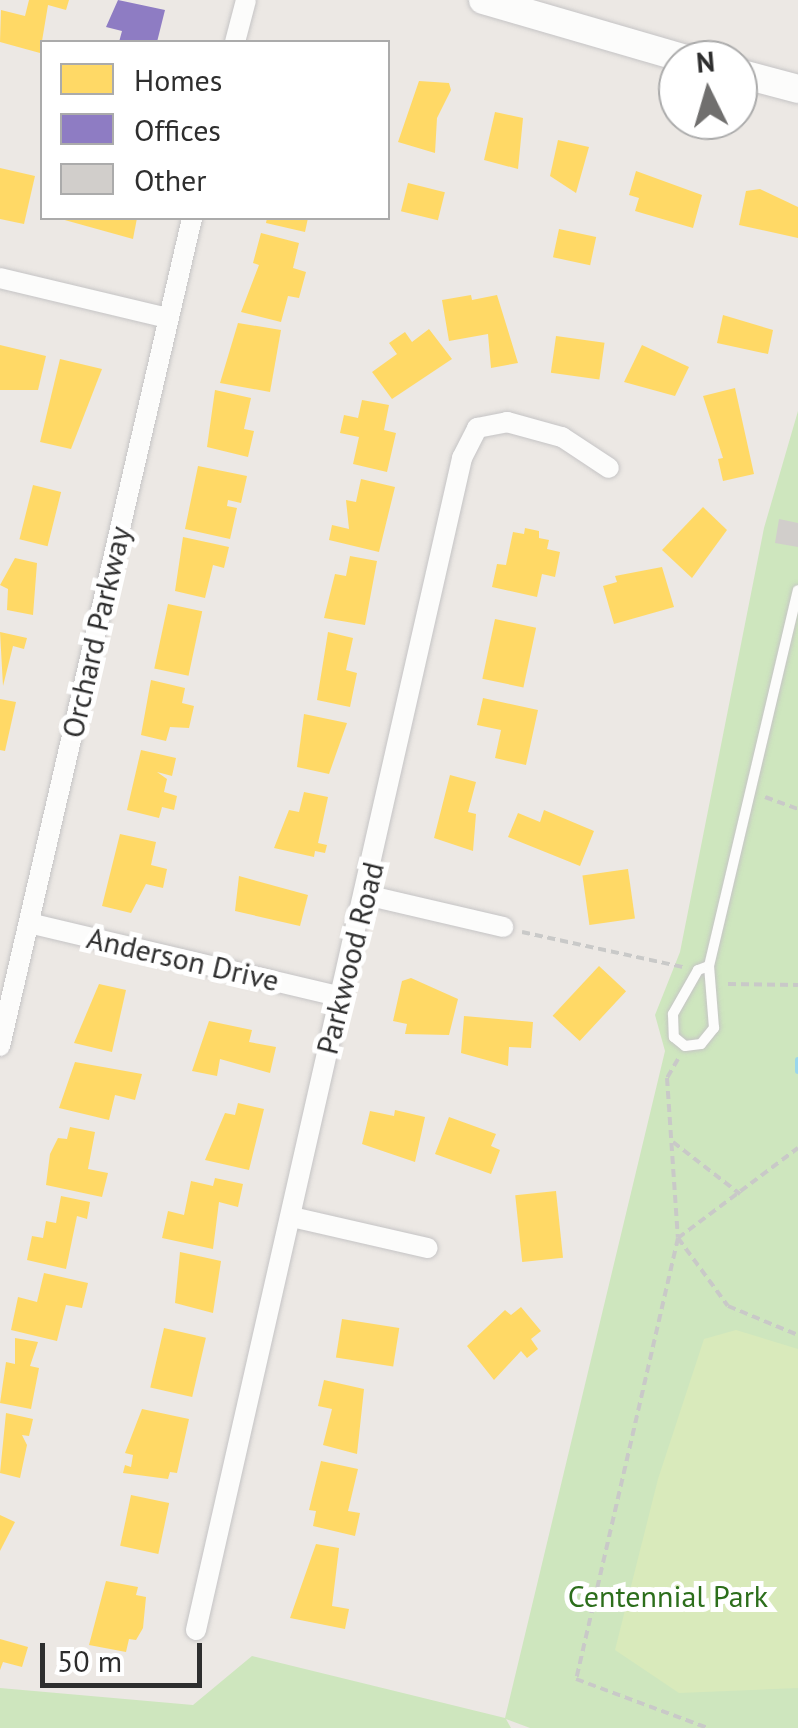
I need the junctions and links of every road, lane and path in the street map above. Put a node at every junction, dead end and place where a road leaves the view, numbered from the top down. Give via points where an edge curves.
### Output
1 (246, 0) edge
2 (483, 0) edge
3 (236, 40) edge
4 (658, 51) edge
5 (758, 78) edge
6 (798, 89) edge
7 (192, 220) edge
8 (0, 278) edge
9 (168, 318) junction
10 (609, 468) dead end
11 (798, 590) edge
12 (770, 798) dead end
13 (798, 808) edge
14 (366, 895) junction
15 (29, 922) junction
16 (502, 927) joint
17 (709, 966) junction
18 (691, 968) dead end
19 (715, 984) junction
20 (798, 985) edge
21 (338, 996) junction
22 (0, 1046) edge
23 (674, 1065) dead end
24 (671, 1141) junction
25 (798, 1148) edge
26 (740, 1194) junction
27 (292, 1216) junction
28 (678, 1238) junction
29 (426, 1248) dead end
30 (798, 1334) edge
31 (196, 1630) dead end
32 (708, 1728) edge

1 - 3 street
2 - 4 main road
5 - 6 main road
7 - 9 street, Orchard Parkway
8 - 9 street
9 - 15 street, Orchard Parkway
10 - 14 street, Parkwood Road via 562,437 507,422 477,428 462,458
11 - 17 lane
12 - 13 path
14 - 16 street
14 - 21 street, Parkwood Road
15 - 21 street, Anderson Drive
15 - 22 street, Orchard Parkway
16 - 18 path
17 - 19 lane
17 - 19 lane via 698,970 673,1014 674,1036 685,1046 701,1044 714,1028
19 - 20 path
21 - 27 street, Parkwood Road
23 - 24 path via 667,1078
24 - 26 path
24 - 28 path
25 - 26 path
26 - 28 path
27 - 29 street
27 - 31 street, Parkwood Road
28 - 30 path via 728,1306
28 - 32 path via 576,1678

